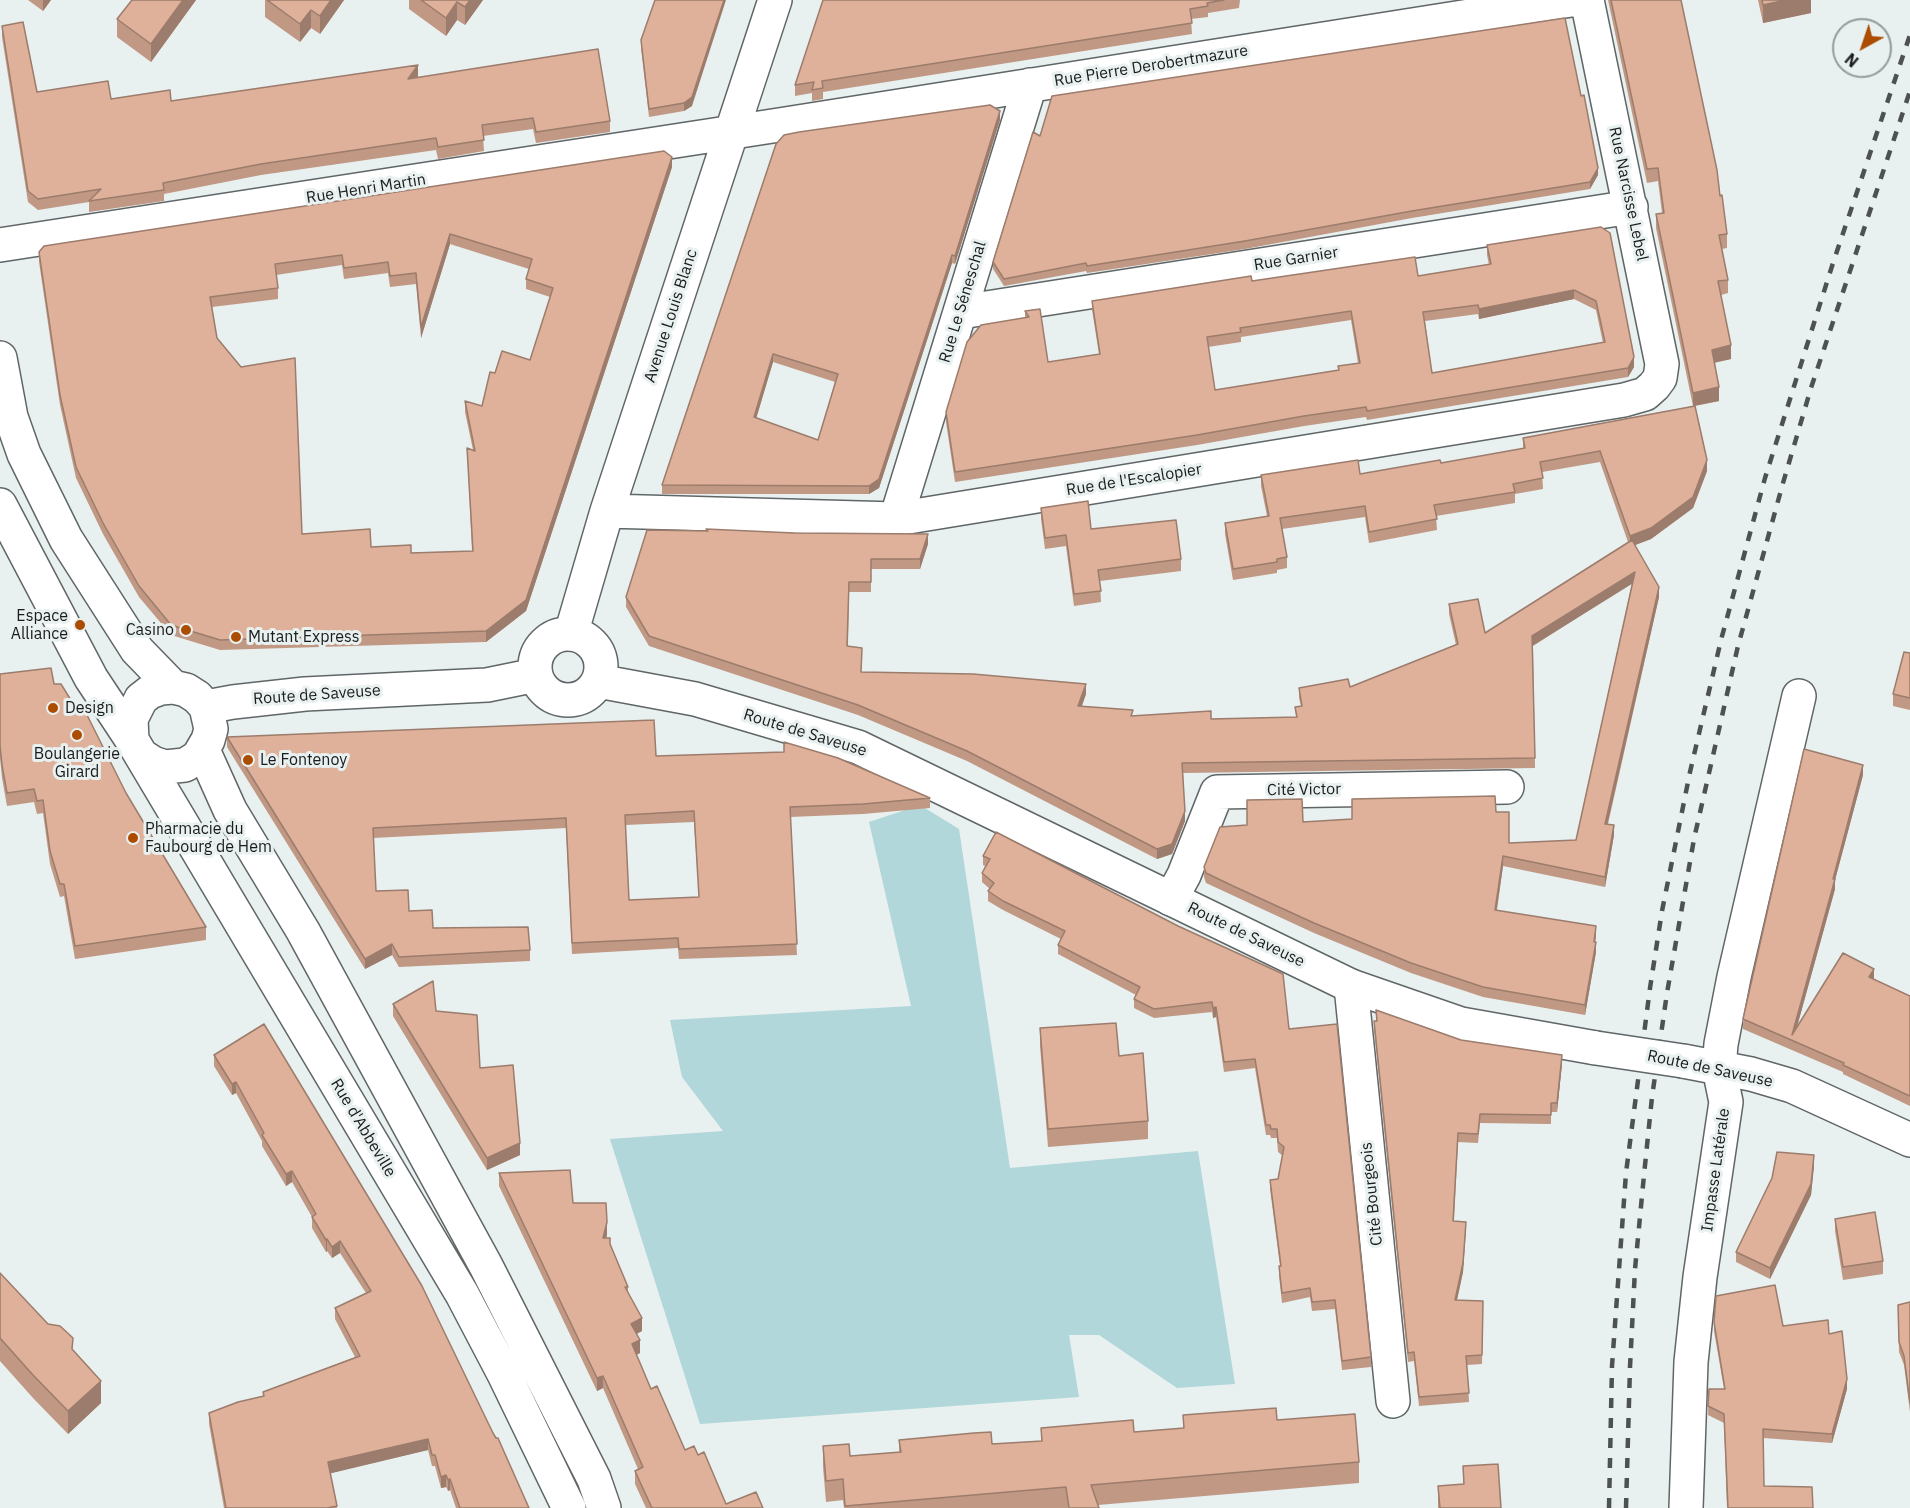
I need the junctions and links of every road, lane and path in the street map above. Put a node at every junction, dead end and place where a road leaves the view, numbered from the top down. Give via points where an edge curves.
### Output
1 (774, 0) edge
2 (1571, 0) edge
3 (1587, 0) edge
4 (1030, 85) junction
5 (731, 132) junction
6 (1631, 207) junction
7 (0, 245) edge
8 (961, 312) junction
9 (0, 358) edge
10 (1654, 386) joint
11 (0, 505) edge
12 (607, 511) junction
13 (896, 519) junction
14 (571, 634) junction
15 (536, 675) junction
16 (598, 681) junction
17 (173, 687) junction
18 (1799, 696) dead end
19 (206, 707) junction
20 (137, 748) junction
21 (202, 750) junction
22 (1507, 787) dead end
23 (1171, 899) junction
24 (1351, 986) junction
25 (1719, 1068) junction
26 (1909, 1145) edge
27 (1393, 1401) dead end
28 (569, 1508) edge
29 (604, 1508) edge
30 (1686, 1508) edge

1 - 5 street, Avenue Louis Blanc
2 - 4 street, Rue Pierre Derobertmazure
3 - 6 street, Rue Narcisse Lebel
4 - 5 street, Rue Pierre Derobertmazure
4 - 8 street, Rue Le Séneschal
5 - 7 street, Rue Henri Martin
5 - 12 street, Avenue Louis Blanc
6 - 8 street, Rue Garnier
6 - 10 street, Rue Narcisse Lebel via 1662,364
8 - 13 street, Rue Le Séneschal
9 - 17 street via 11,417 21,445 66,539 137,651
10 - 13 street, Rue de l'Escalopier via 1645,394 1624,400
11 - 20 street, Rue d'Abbeville via 92,678
12 - 13 street, Rue de l'Escalopier
12 - 14 street, Avenue Louis Blanc
14 - 15 street via 553,638 541,648
14 - 16 street via 583,637 599,655
15 - 16 street via 545,690 561,700 585,696
15 - 19 street, Route de Saveuse via 487,685 305,694
16 - 23 street, Route de Saveuse via 695,699 858,747
17 - 19 street via 198,697
17 - 20 street via 150,692 141,699 130,719
18 - 25 street, Impasse Latérale via 1734,977
19 - 21 street via 211,729
20 - 21 street via 153,763 165,767 185,765
20 - 28 street, Rue d'Abbeville via 462,1294
21 - 29 street via 230,810 303,931 486,1266 594,1479
22 - 23 street, Cité Victor via 1217,792
23 - 24 street, Route de Saveuse
24 - 25 street, Route de Saveuse, bridge via 1461,1024
24 - 27 street, Cité Bourgeois
25 - 26 street, Route de Saveuse via 1791,1086
25 - 30 street, Impasse Latérale via 1726,1102 1690,1362

